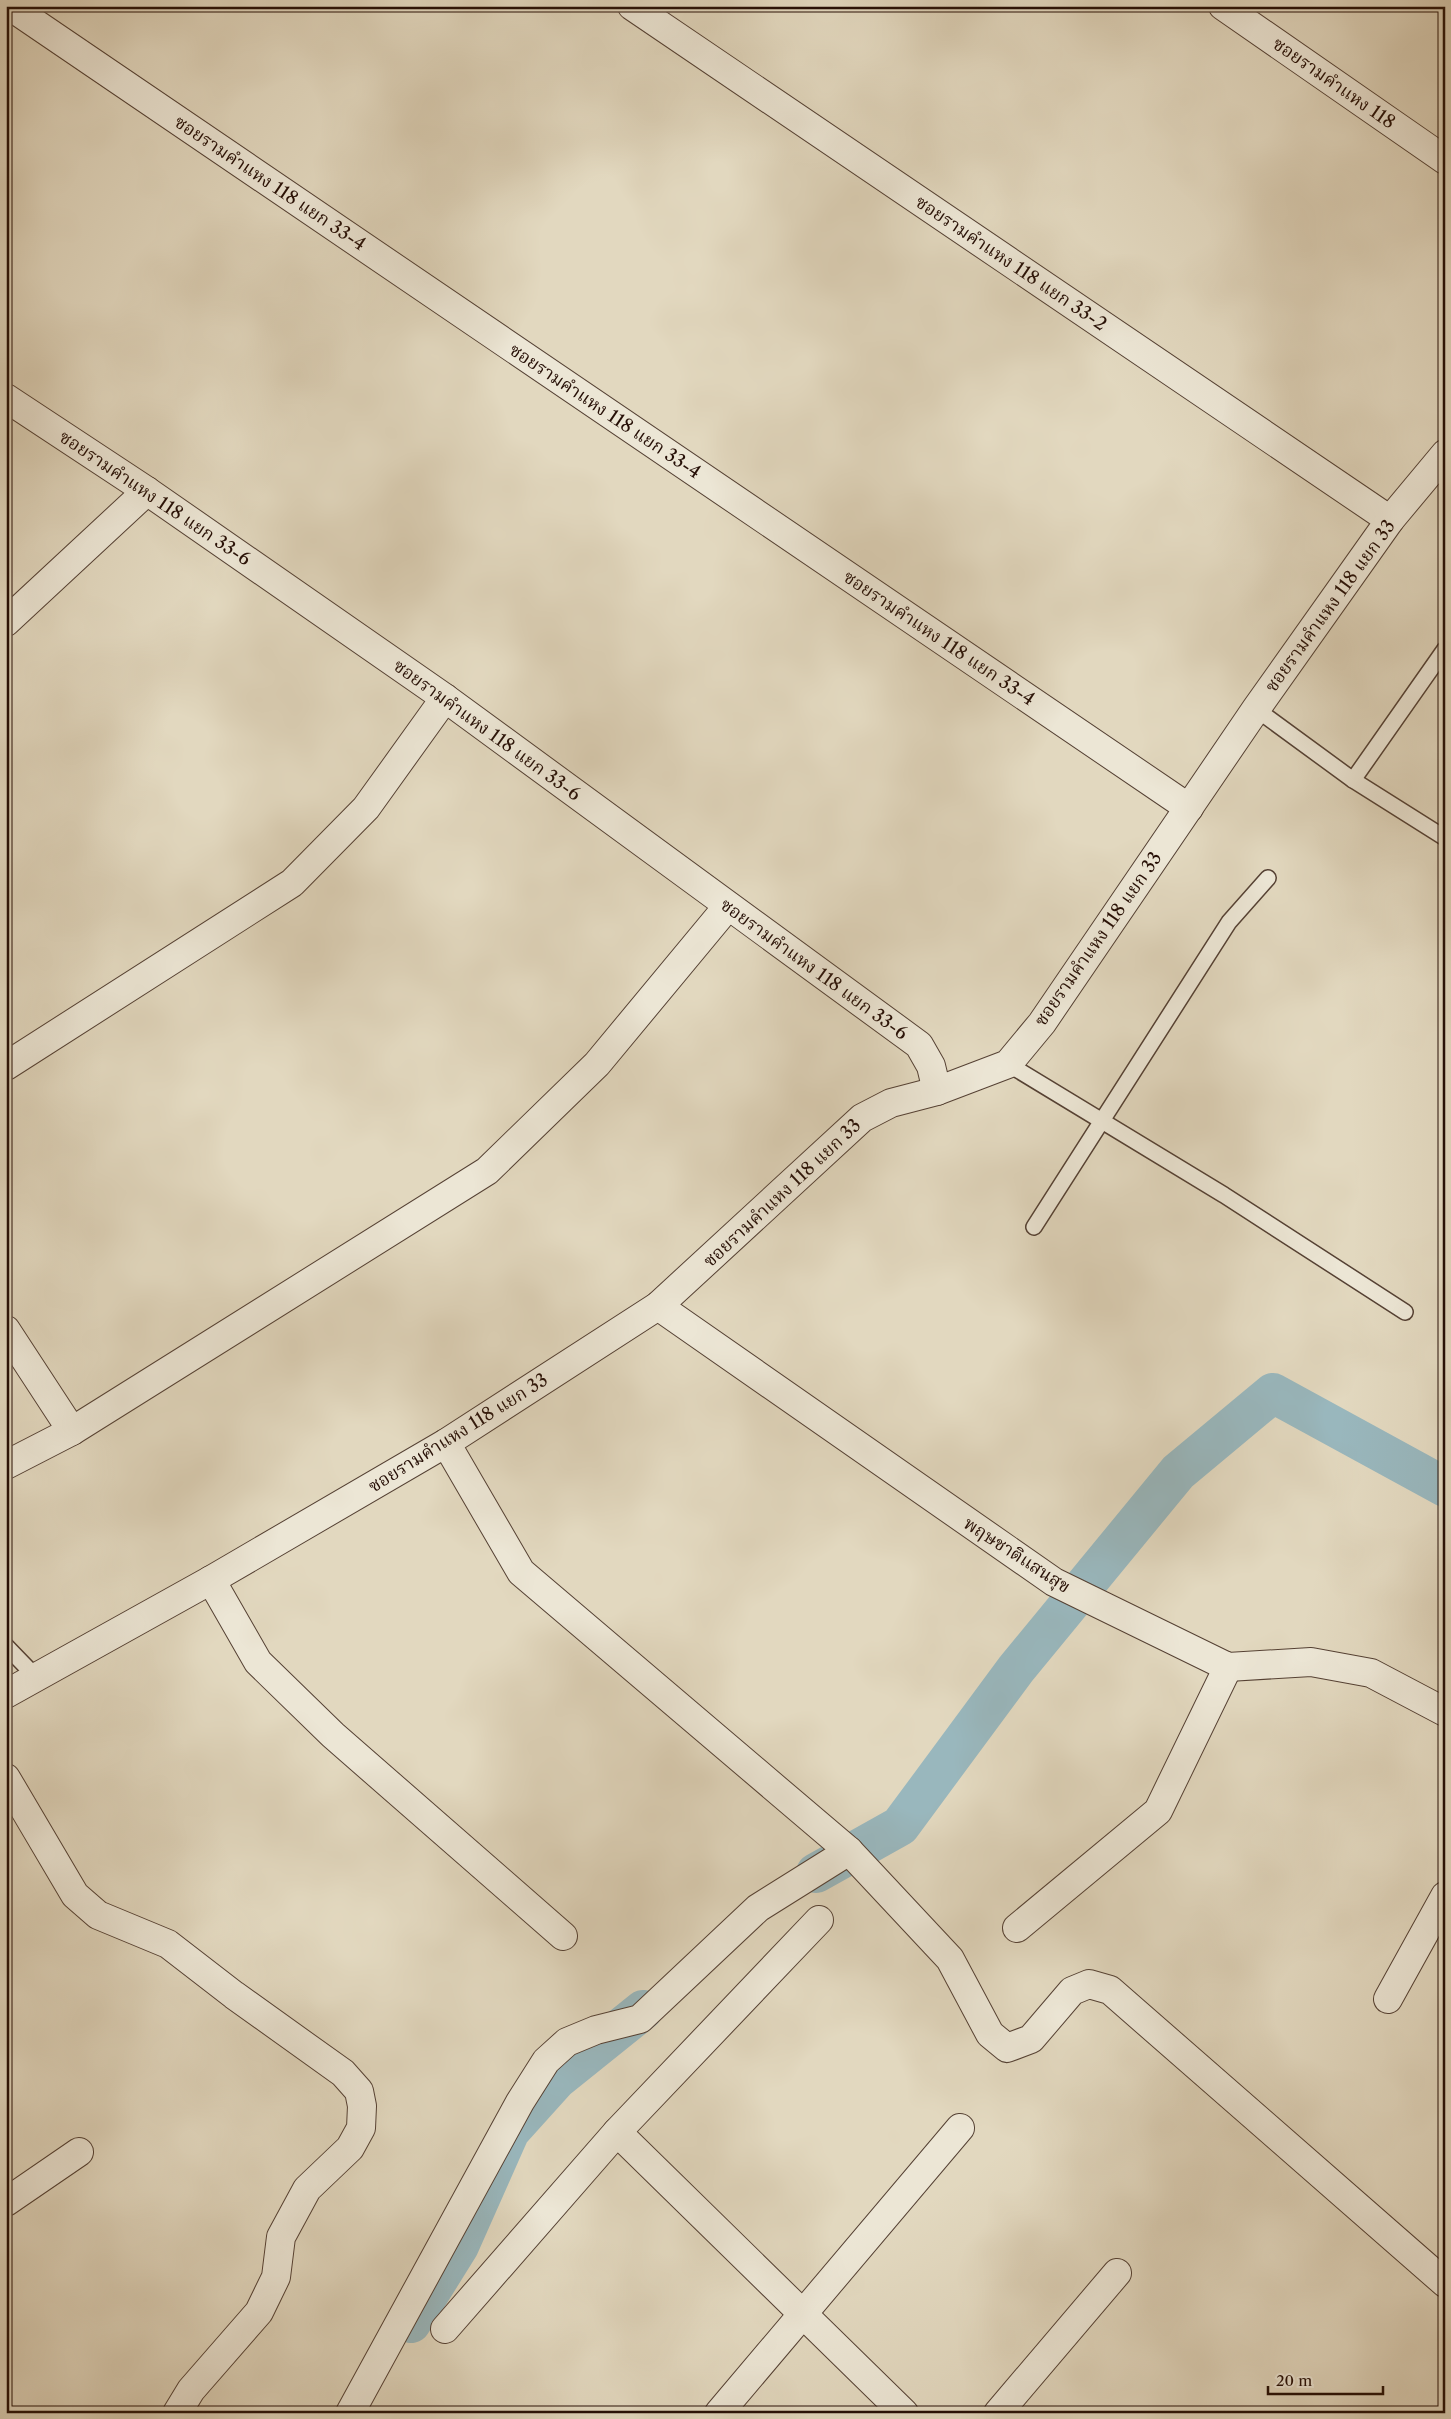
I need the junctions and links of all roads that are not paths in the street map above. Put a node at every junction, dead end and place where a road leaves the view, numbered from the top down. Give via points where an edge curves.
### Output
1 (632, 6) edge
2 (1223, 6) edge
3 (18, 17) edge
4 (1445, 160) edge
5 (6, 398) edge
6 (1445, 454) edge
7 (147, 491) junction
8 (1390, 520) junction
9 (6, 622) edge
10 (1445, 649) edge
11 (445, 698) junction
12 (1256, 709) junction
13 (1353, 780) junction
14 (1189, 808) junction
15 (1445, 838) edge
16 (1268, 878) dead end
17 (728, 906) junction
18 (1008, 1064) junction
19 (6, 1066) edge
20 (937, 1091) junction
21 (1102, 1121) junction
22 (1034, 1227) dead end
23 (658, 1306) junction
24 (1405, 1312) dead end
25 (6, 1330) edge
26 (72, 1431) junction
27 (446, 1443) junction
28 (6, 1465) edge
29 (211, 1580) junction
30 (6, 1646) edge
31 (1228, 1667) junction
32 (36, 1677) junction
33 (6, 1694) edge
34 (1445, 1712) edge
35 (6, 1778) edge
36 (849, 1851) junction
37 (1445, 1896) edge
38 (819, 1920) dead end
39 (1017, 1928) dead end
40 (563, 1936) dead end
41 (1388, 1999) dead end
42 (960, 2128) dead end
43 (617, 2132) junction
44 (79, 2152) dead end
45 (6, 2202) edge
46 (1117, 2273) dead end
47 (1445, 2283) edge
48 (803, 2313) junction
49 (445, 2329) dead end
50 (177, 2413) edge
51 (350, 2413) edge
52 (719, 2413) edge
53 (904, 2413) edge
54 (998, 2413) edge

1 - 8 street, ซอยรามคำแหง 118 แยก 33-2
2 - 4 street, ซอยรามคำแหง 118
3 - 14 street, ซอยรามคำแหง 118 แยก 33-4
5 - 7 street, ซอยรามคำแหง 118 แยก 33-6
6 - 8 street, ซอยรามคำแหง 118 แยก 33
7 - 9 street
7 - 11 street, ซอยรามคำแหง 118 แยก 33-6
8 - 12 street, ซอยรามคำแหง 118 แยก 33
10 - 13 lane
11 - 17 street, ซอยรามคำแหง 118 แยก 33-6
11 - 19 street via 366,808 292,883
12 - 13 lane
12 - 14 street, ซอยรามคำแหง 118 แยก 33
13 - 15 lane
14 - 18 street, ซอยรามคำแหง 118 แยก 33 via 1042,1023
16 - 21 lane via 1229,922
17 - 20 street, ซอยรามคำแหง 118 แยก 33-6 via 920,1045
17 - 26 street via 597,1064 487,1171
18 - 20 street, ซอยรามคำแหง 118 แยก 33
18 - 21 lane
20 - 23 street, ซอยรามคำแหง 118 แยก 33 via 892,1103 862,1118
21 - 22 lane
21 - 24 lane
23 - 27 street, ซอยรามคำแหง 118 แยก 33
23 - 31 street, พฤษชาติแสนสุข via 1054,1582
25 - 26 street
26 - 28 street
27 - 29 street, ซอยรามคำแหง 118 แยก 33
27 - 36 street via 521,1572
29 - 32 street, ซอยรามคำแหง 118 แยก 33
29 - 40 street via 258,1662 333,1735
30 - 32 lane
31 - 34 street, พฤษชาติแสนสุข via 1310,1662 1371,1673
31 - 39 street via 1158,1811
32 - 33 street, ซอยรามคำแหง 118 แยก 33
35 - 50 street via 75,1895 98,1915 168,1944 234,1996 343,2073 359,2091 361,2128 350,2148 307,2189 281,2237 276,2277 259,2312 191,2390
36 - 47 street via 950,1959 990,2034 1007,2048 1031,2039 1072,1991 1089,1984 1110,1990
36 - 51 street via 758,1908 640,2019 596,2030 567,2042 546,2061 515,2110
37 - 41 street
38 - 43 street
42 - 48 street
43 - 48 street
43 - 49 street
44 - 45 street
46 - 54 street
48 - 52 street
48 - 53 street

